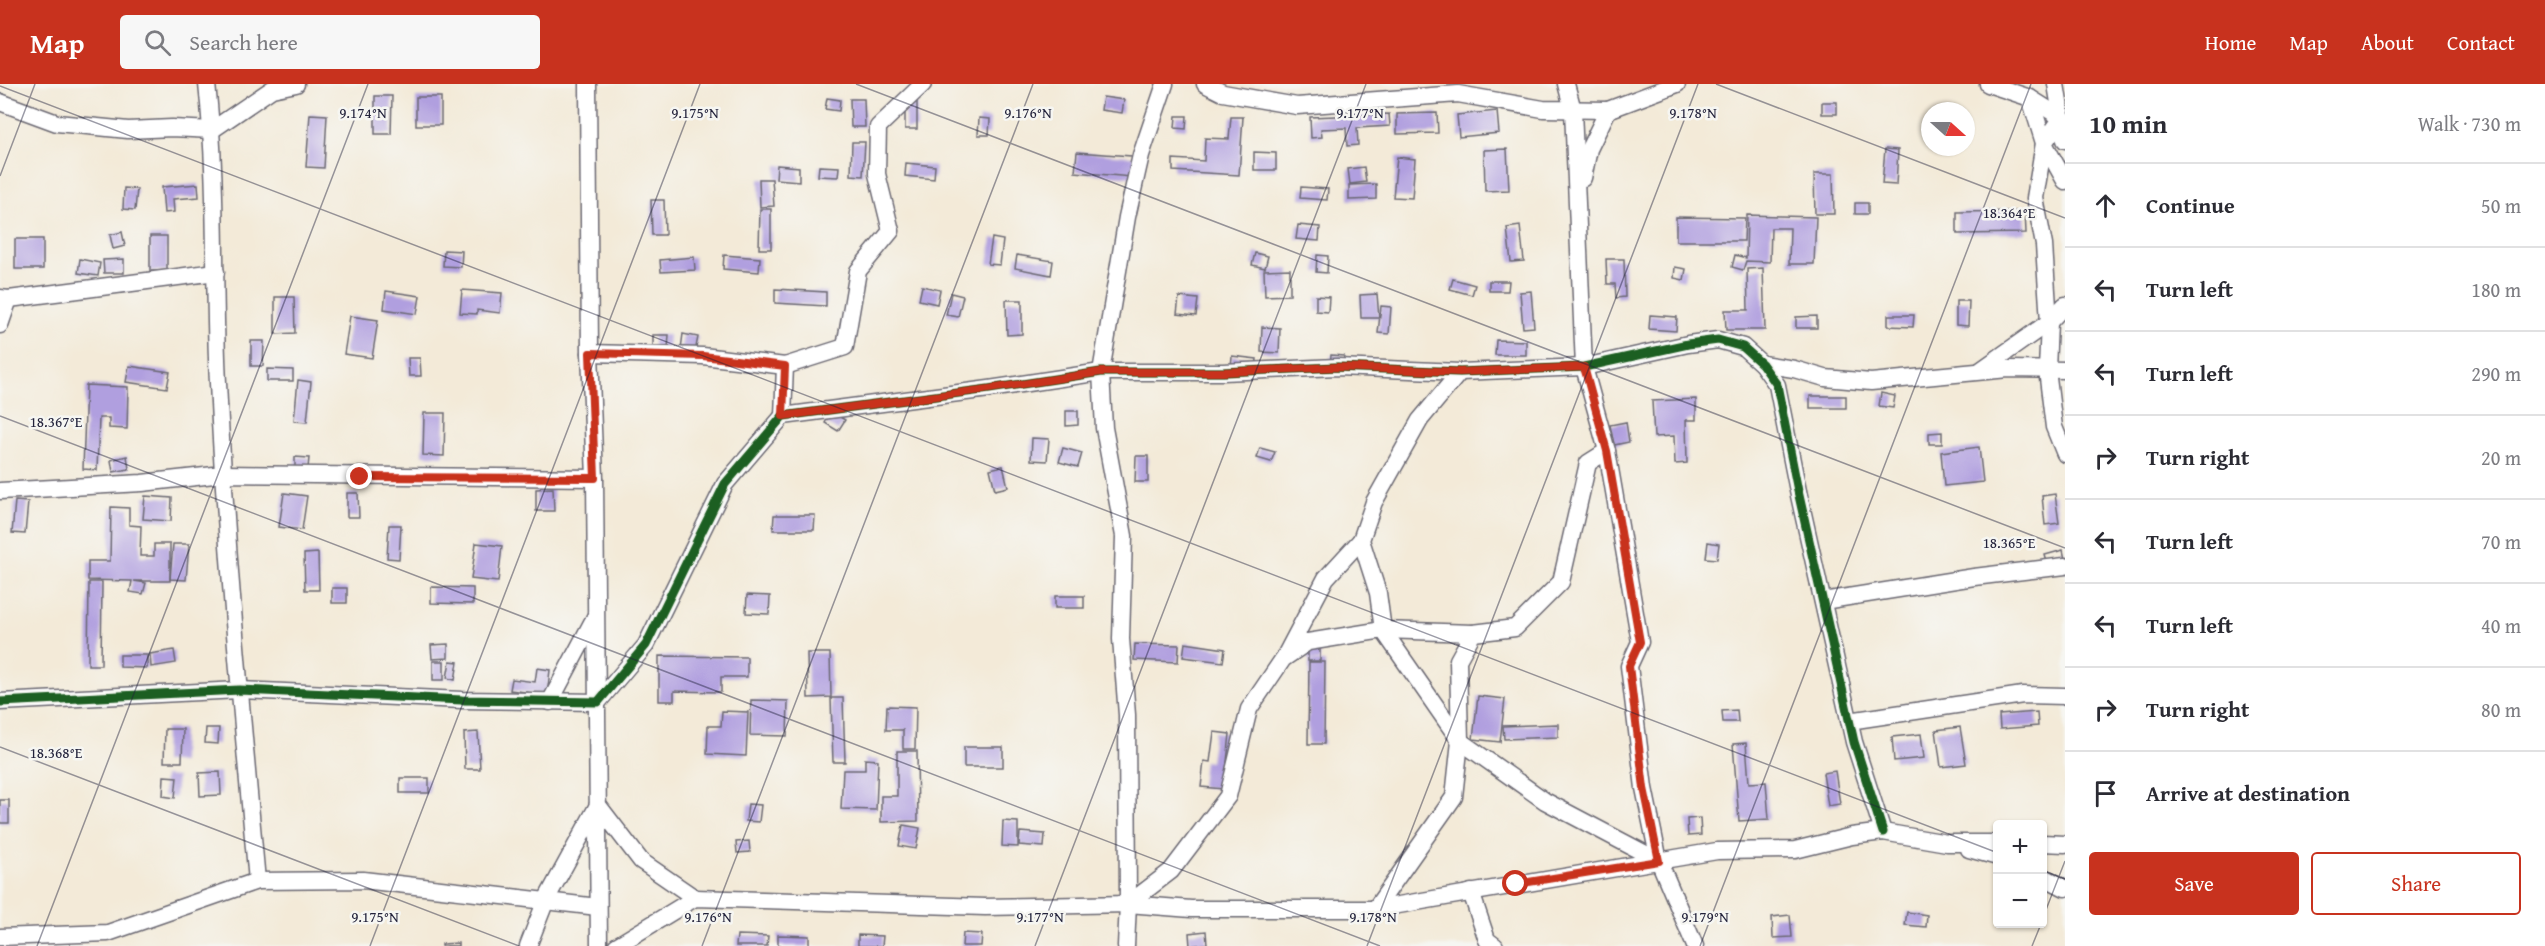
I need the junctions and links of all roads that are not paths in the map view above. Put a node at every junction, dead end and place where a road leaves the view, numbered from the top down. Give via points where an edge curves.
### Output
1 (207, 84) edge
2 (296, 84) edge
3 (588, 84) edge
4 (923, 84) edge
5 (1165, 84) edge
6 (1205, 84) edge
7 (1566, 84) edge
8 (1677, 84) edge
9 (1988, 84) edge
10 (2056, 84) edge
11 (2030, 98) junction
12 (0, 102) edge
13 (1573, 110) junction
14 (1608, 111) junction
15 (2063, 119) edge
16 (212, 130) junction
17 (2065, 140) edge
18 (2044, 143) junction
19 (2065, 181) edge
20 (1578, 198) junction
21 (216, 272) junction
22 (4, 298) edge
23 (2065, 305) edge
24 (2049, 322) junction
25 (0, 325) edge
26 (590, 353) junction
27 (1762, 364) junction
28 (785, 366) junction
29 (1584, 367) junction
30 (2065, 369) edge
31 (2047, 370) junction
32 (1980, 371) junction
33 (1101, 372) junction
34 (1460, 372) junction
35 (783, 416) junction
36 (1607, 451) junction
37 (2065, 454) edge
38 (223, 474) junction
39 (595, 478) junction
40 (0, 491) edge
41 (1361, 540) junction
42 (2065, 566) edge
43 (1823, 601) junction
44 (597, 614) junction
45 (1383, 630) junction
46 (1473, 633) junction
47 (1283, 659) junction
48 (239, 690) junction
49 (2065, 696) edge
50 (0, 702) edge
51 (550, 702) junction
52 (598, 702) junction
53 (1850, 721) junction
54 (1460, 741) junction
55 (598, 805) junction
56 (1883, 832) junction
57 (1947, 843) junction
58 (1993, 843) edge
59 (2047, 843) edge
60 (2065, 844) edge
61 (1993, 856) edge
62 (1659, 861) junction
63 (2047, 878) edge
64 (257, 881) junction
65 (2065, 888) edge
66 (1471, 892) junction
67 (695, 898) junction
68 (546, 900) junction
69 (1128, 904) junction
70 (598, 907) junction
71 (1375, 909) junction
72 (0, 937) edge
73 (528, 946) edge
74 (599, 946) edge
75 (615, 946) edge
76 (1126, 946) edge
77 (1496, 946) edge
78 (1695, 946) edge

1 - 16 street
2 - 16 street via 272,89
3 - 26 street
4 - 28 street via 878,127 877,174 891,231 858,271 845,347
5 - 33 street via 1141,155
6 - 13 street via 1223,93 1297,106 1458,94 1543,109
7 - 13 street
8 - 14 street
9 - 11 street
10 - 15 street
11 - 15 street
11 - 18 street
12 - 16 street via 57,123 128,130
13 - 14 street
13 - 20 street
14 - 20 street via 1589,149
15 - 17 street
15 - 18 street
16 - 21 street
18 - 19 street
18 - 24 street via 2035,198 2044,245
20 - 29 street
21 - 22 street
21 - 38 street
22 - 25 street
23 - 24 street
24 - 31 street
24 - 32 street
26 - 28 street via 703,356
26 - 39 street
27 - 29 street via 1743,347 1718,340
27 - 32 street via 1825,378 1871,382
27 - 43 street via 1777,385
28 - 35 street
29 - 34 street
29 - 36 street
30 - 31 street
31 - 32 street
31 - 37 street via 2054,426
33 - 34 street via 1337,367
33 - 35 street
33 - 69 street via 1104,428 1124,536 1121,639 1127,715
34 - 41 street via 1420,420 1374,502
35 - 52 street via 725,484 646,645
36 - 46 street via 1588,463 1561,582 1515,628
36 - 62 street via 1640,642 1629,666 1644,788
38 - 39 street
38 - 40 street
38 - 48 street
39 - 44 street
41 - 45 street via 1378,593
41 - 47 street via 1326,578
42 - 43 street
43 - 53 street
44 - 51 street
44 - 52 street
45 - 46 street
45 - 47 street via 1308,642
45 - 54 street
46 - 54 street via 1458,660
47 - 69 street via 1249,709 1228,796 1171,871
48 - 50 street
48 - 51 street
48 - 64 street
49 - 53 street via 2023,695
51 - 52 street
52 - 55 street
53 - 56 street
54 - 62 street via 1545,801
54 - 71 street via 1454,797
55 - 67 street via 640,861
55 - 68 street
55 - 70 street
56 - 57 street
56 - 62 street via 1795,849 1716,851
57 - 58 street
57 - 61 street
59 - 60 street
62 - 66 street
62 - 78 street
63 - 65 street
64 - 68 street via 363,880
64 - 72 street via 108,933
66 - 71 street
66 - 77 street via 1487,940
67 - 69 street via 985,907
67 - 75 street
68 - 70 street
68 - 73 street
69 - 71 street via 1191,909
69 - 76 street
70 - 74 street

